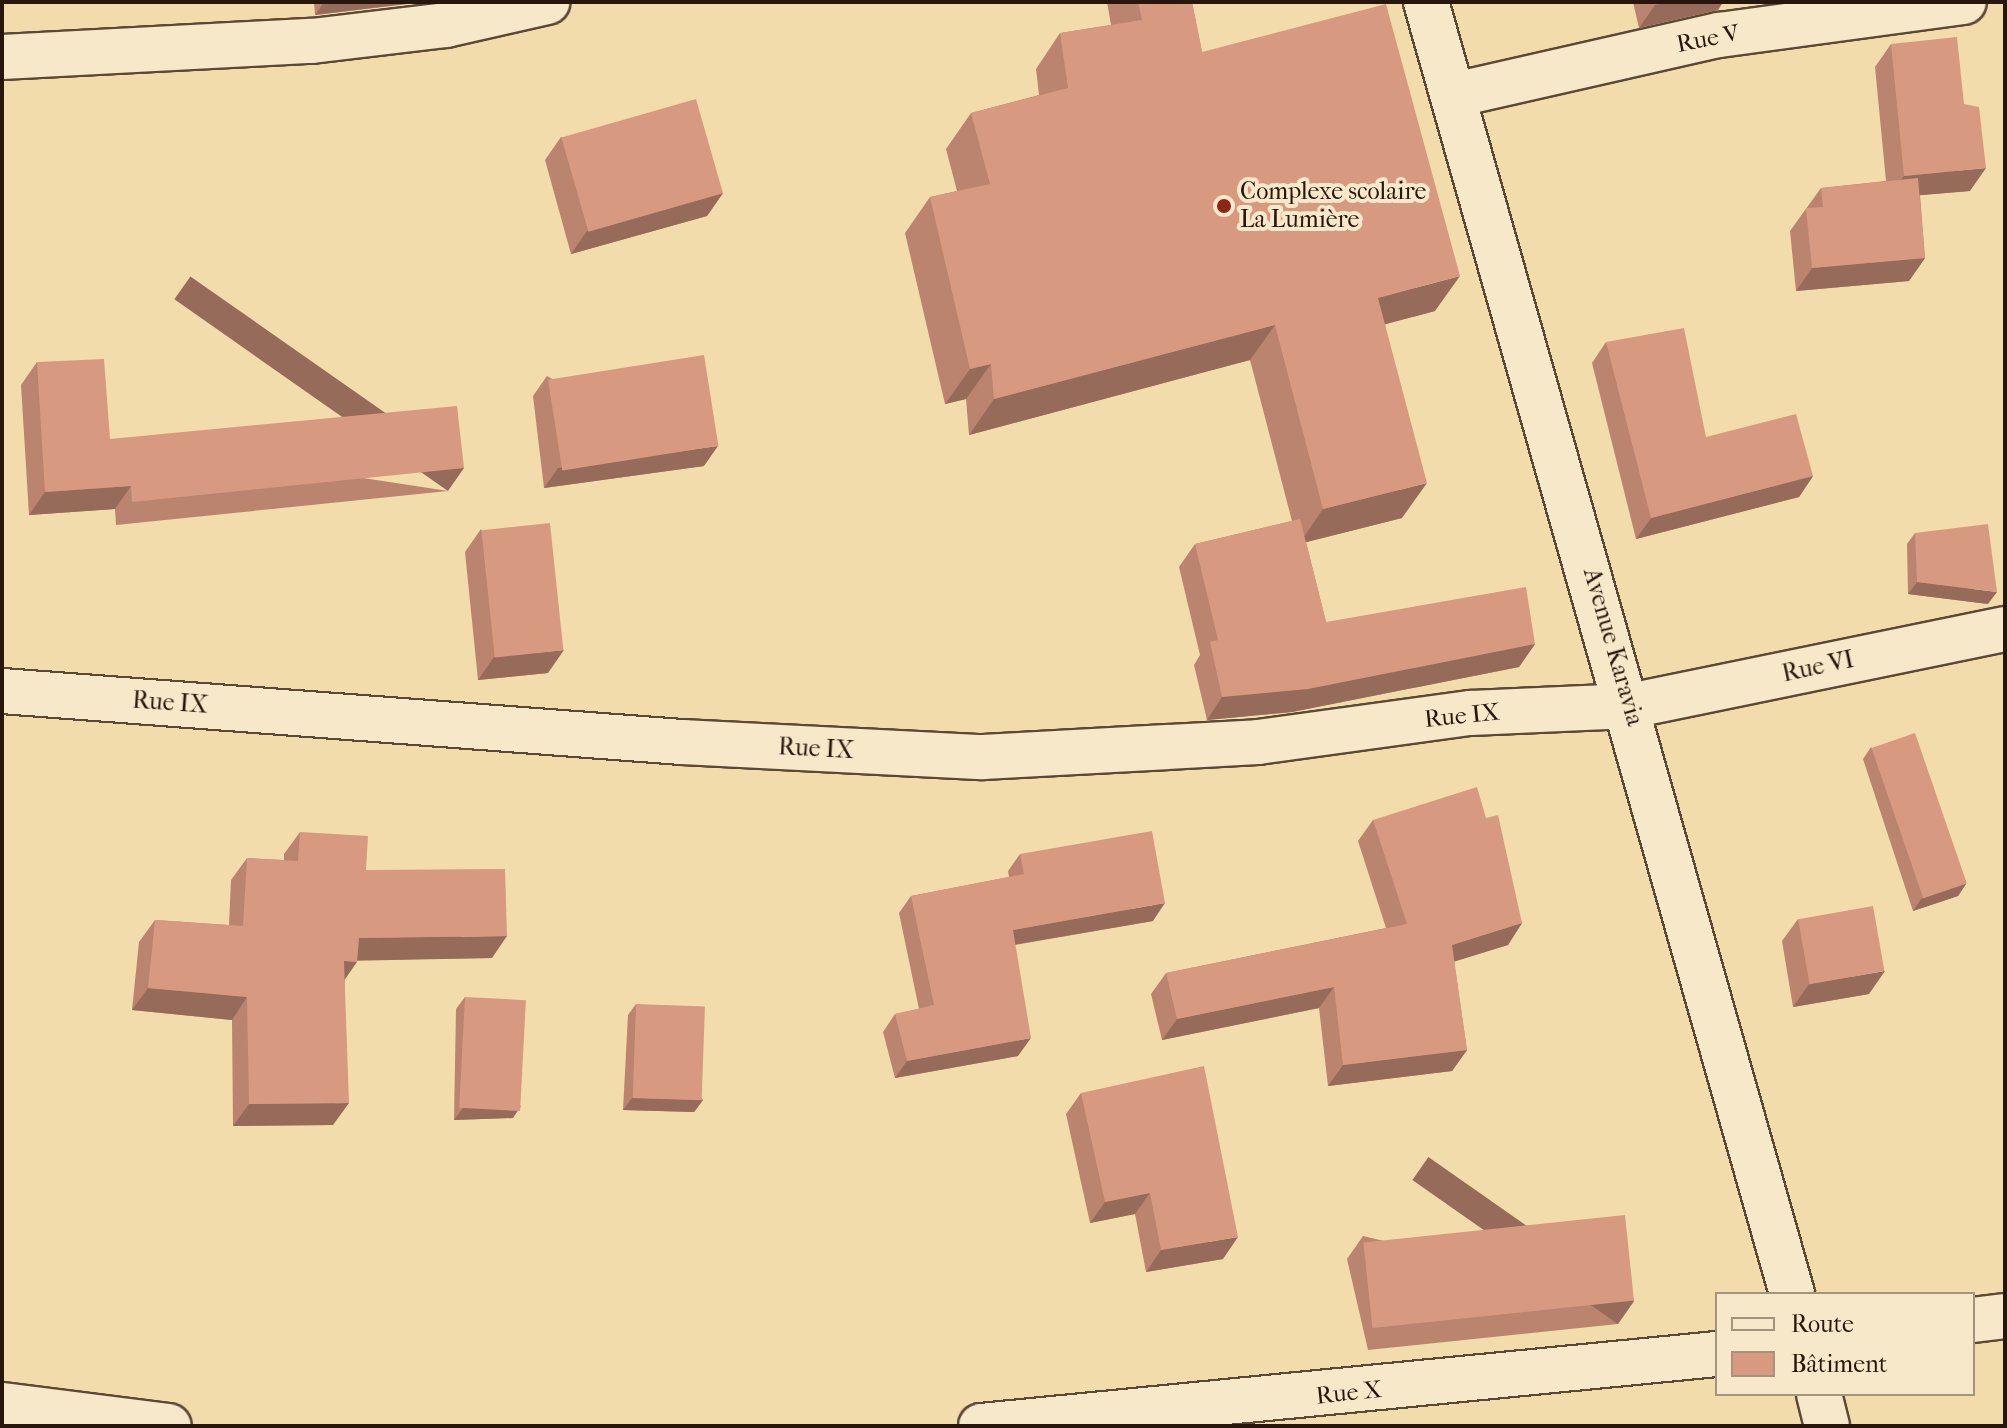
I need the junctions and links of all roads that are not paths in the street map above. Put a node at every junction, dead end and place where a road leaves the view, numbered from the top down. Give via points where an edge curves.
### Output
1 (547, 2) edge
2 (1426, 2) edge
3 (1964, 2) edge
4 (2, 57) edge
5 (1454, 95) junction
6 (2005, 629) edge
7 (2, 691) edge
8 (1630, 706) junction
9 (1791, 1292) edge
10 (2005, 1316) edge
11 (1975, 1320) edge
12 (1715, 1354) edge
13 (1820, 1396) edge
14 (2, 1405) edge
15 (169, 1426) edge
16 (981, 1426) edge
17 (1827, 1426) edge

1 - 4 street via 446,25 312,41
2 - 5 street, Avenue Karavia
3 - 5 street, Rue V via 1719,35
5 - 8 street, Avenue Karavia
6 - 8 street, Rue VI
7 - 8 street, Rue IX via 682,742 983,757 1258,742 1471,713
8 - 9 street, Avenue Karavia
10 - 11 street
12 - 16 street, Rue X
13 - 17 street
14 - 15 street

